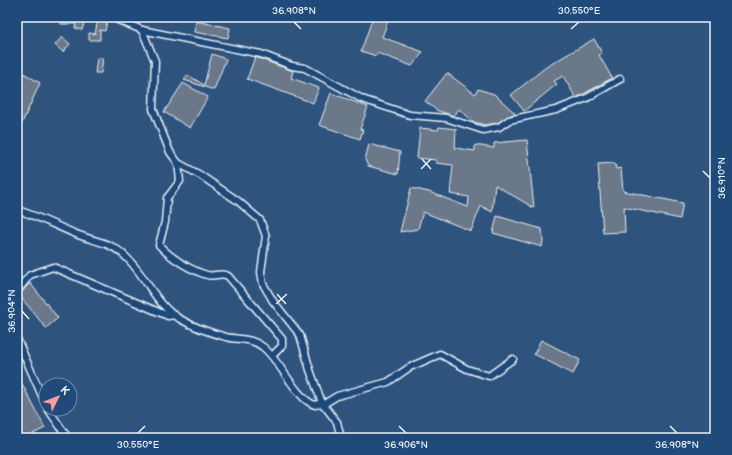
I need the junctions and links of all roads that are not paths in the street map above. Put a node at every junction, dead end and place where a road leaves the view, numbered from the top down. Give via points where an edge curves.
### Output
1 (111, 17) edge
2 (142, 30) junction
3 (620, 79) dead end
4 (178, 163) junction
5 (17, 210) edge
6 (17, 291) edge
7 (174, 315) junction
8 (17, 339) edge
9 (272, 356) junction
10 (513, 359) dead end
11 (38, 387) edge
12 (323, 404) junction
13 (54, 417) edge
14 (68, 438) edge
15 (341, 438) edge

1 - 2 street
2 - 3 street via 261,54 292,66 305,68 362,99 410,115 446,118 483,130 499,127 510,120 556,110 587,98
2 - 4 street via 155,61 152,100 155,114 172,155
4 - 9 street via 180,181 167,198 165,222 159,245 185,266 207,275 228,276 282,339 282,346
4 - 12 street via 238,201 260,220 266,236 260,272 263,284 273,302 300,335
5 - 7 street via 114,247 130,261
6 - 7 street via 30,275 53,267 168,316
7 - 9 street via 219,335 252,341 261,345
8 - 11 street
9 - 12 street via 284,374 309,401 315,405
10 - 12 street via 489,376 467,369 440,354 410,367 388,382 337,396
12 - 15 street via 337,422
13 - 14 street

